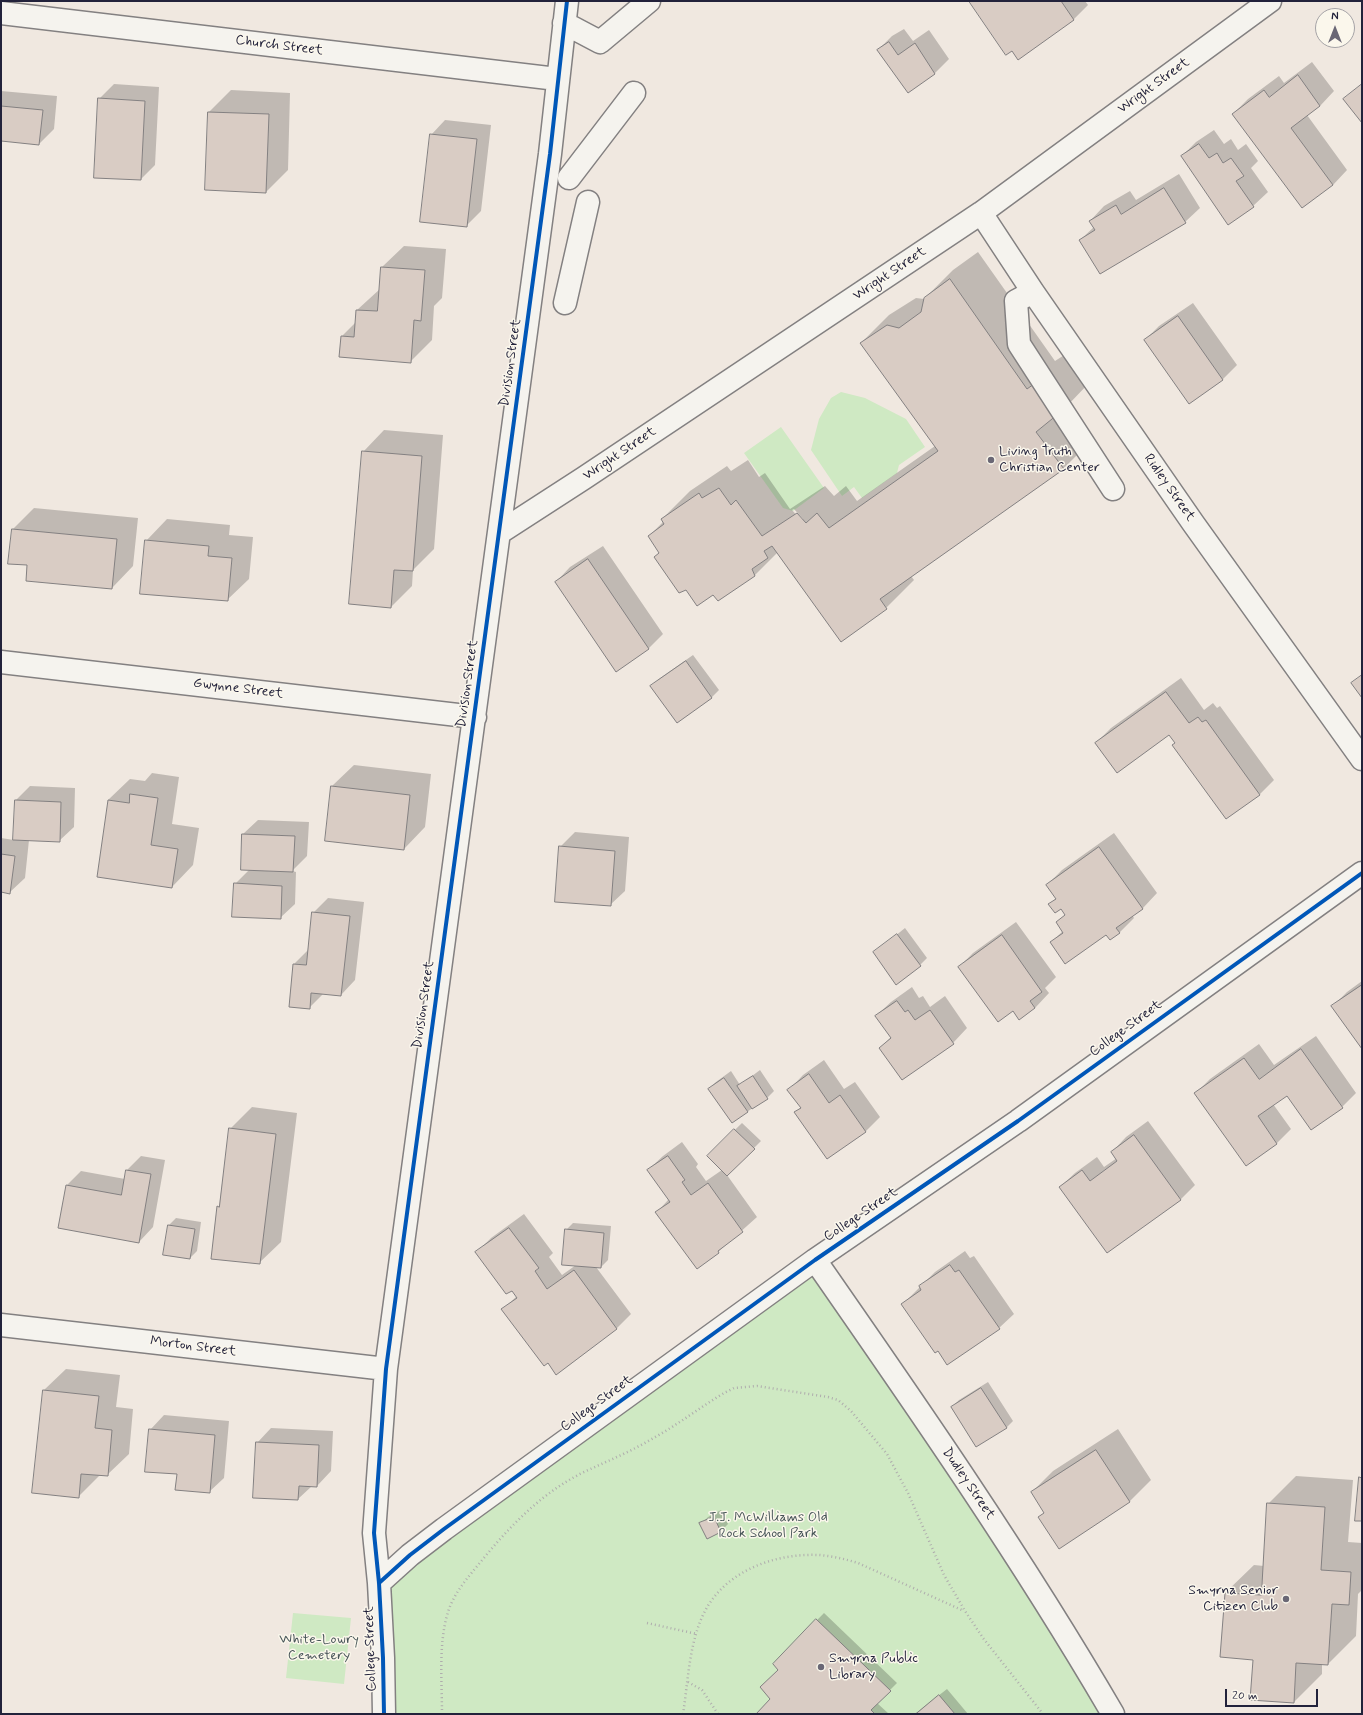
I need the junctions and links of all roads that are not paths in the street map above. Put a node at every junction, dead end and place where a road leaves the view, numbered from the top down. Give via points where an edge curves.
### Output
1 (567, 1) edge
2 (649, 1) edge
3 (1270, 1) edge
4 (1, 13) edge
5 (564, 23) junction
6 (557, 80) junction
7 (634, 93) dead end
8 (569, 178) dead end
9 (588, 202) dead end
10 (981, 213) junction
11 (1033, 292) junction
12 (565, 303) dead end
13 (1113, 489) dead end
14 (499, 532) junction
15 (1, 662) edge
16 (474, 717) junction
17 (1362, 759) edge
18 (1362, 873) edge
19 (815, 1260) junction
20 (1, 1325) edge
21 (386, 1369) junction
22 (379, 1584) junction
23 (384, 1714) edge
24 (1113, 1714) edge

1 - 5 street, Division Street
2 - 5 street via 600,42
3 - 10 street, Wright Street
4 - 6 street, Church Street
5 - 6 street, Division Street
6 - 14 street, Division Street via 550,154
7 - 8 street
9 - 12 street
10 - 11 street, Ridley Street
10 - 14 street, Wright Street via 597,470
11 - 13 street via 1016,301 1019,344
11 - 17 street, Ridley Street via 1198,530
14 - 16 street, Division Street
15 - 16 street, Gwynne Street
16 - 21 street, Division Street
18 - 19 street, College Street via 1018,1121
19 - 22 street, College Street via 438,1533 410,1554
19 - 24 street, Dudley Street via 1023,1567
20 - 21 street, Morton Street
21 - 22 street, College Street via 374,1533
22 - 23 street, College Street

